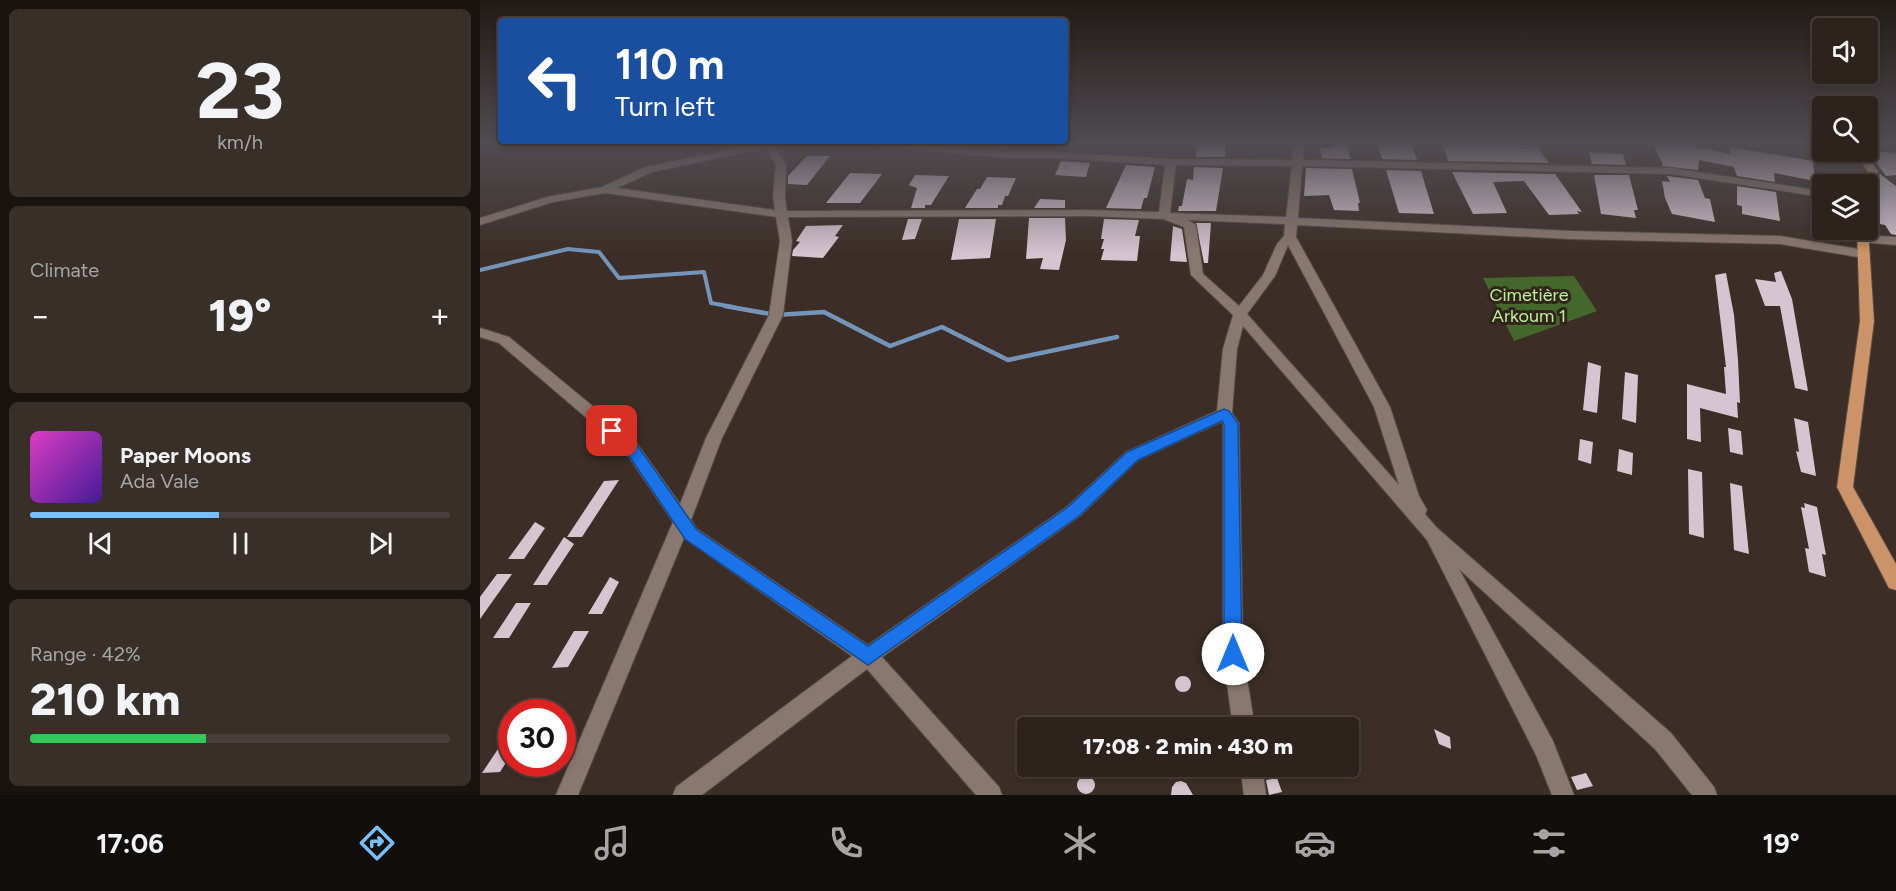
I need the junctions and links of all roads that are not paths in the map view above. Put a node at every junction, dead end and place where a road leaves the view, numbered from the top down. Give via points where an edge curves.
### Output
1 (625, 181) edge
2 (780, 181) edge
3 (1169, 181) edge
4 (1295, 181) edge
5 (1737, 181) edge
6 (605, 190) junction
7 (1812, 192) edge
8 (782, 213) junction
9 (1164, 216) junction
10 (480, 222) edge
11 (1291, 229) junction
12 (1863, 241) edge
13 (1896, 241) edge
14 (1240, 314) junction
15 (480, 332) edge
16 (1224, 414) junction
17 (682, 521) junction
18 (1430, 532) junction
19 (1896, 582) edge
20 (868, 656) junction
21 (1242, 717) edge
22 (1253, 777) edge
23 (567, 795) edge
24 (684, 795) edge
25 (991, 795) edge
26 (1255, 795) edge
27 (1563, 795) edge
28 (1706, 795) edge

1 - 6 street
2 - 8 street
3 - 9 street
4 - 11 street
5 - 7 street
6 - 8 street
6 - 10 street via 551,200
8 - 9 street
8 - 17 street via 786,241 776,315 714,438
9 - 11 street
9 - 14 street via 1190,225 1197,275
11 - 12 street
11 - 14 street via 1269,276
11 - 18 street via 1382,407 1411,496
12 - 13 street
12 - 19 main road via 1867,321 1845,487
14 - 16 street via 1230,349
14 - 18 street
15 - 17 street via 504,340 630,446
16 - 20 street via 1132,456 1074,511
16 - 21 street via 1231,423 1233,654
17 - 20 street via 691,534
17 - 23 street
18 - 27 street via 1545,749
18 - 28 street via 1663,741
20 - 24 street
20 - 25 street
22 - 26 street

